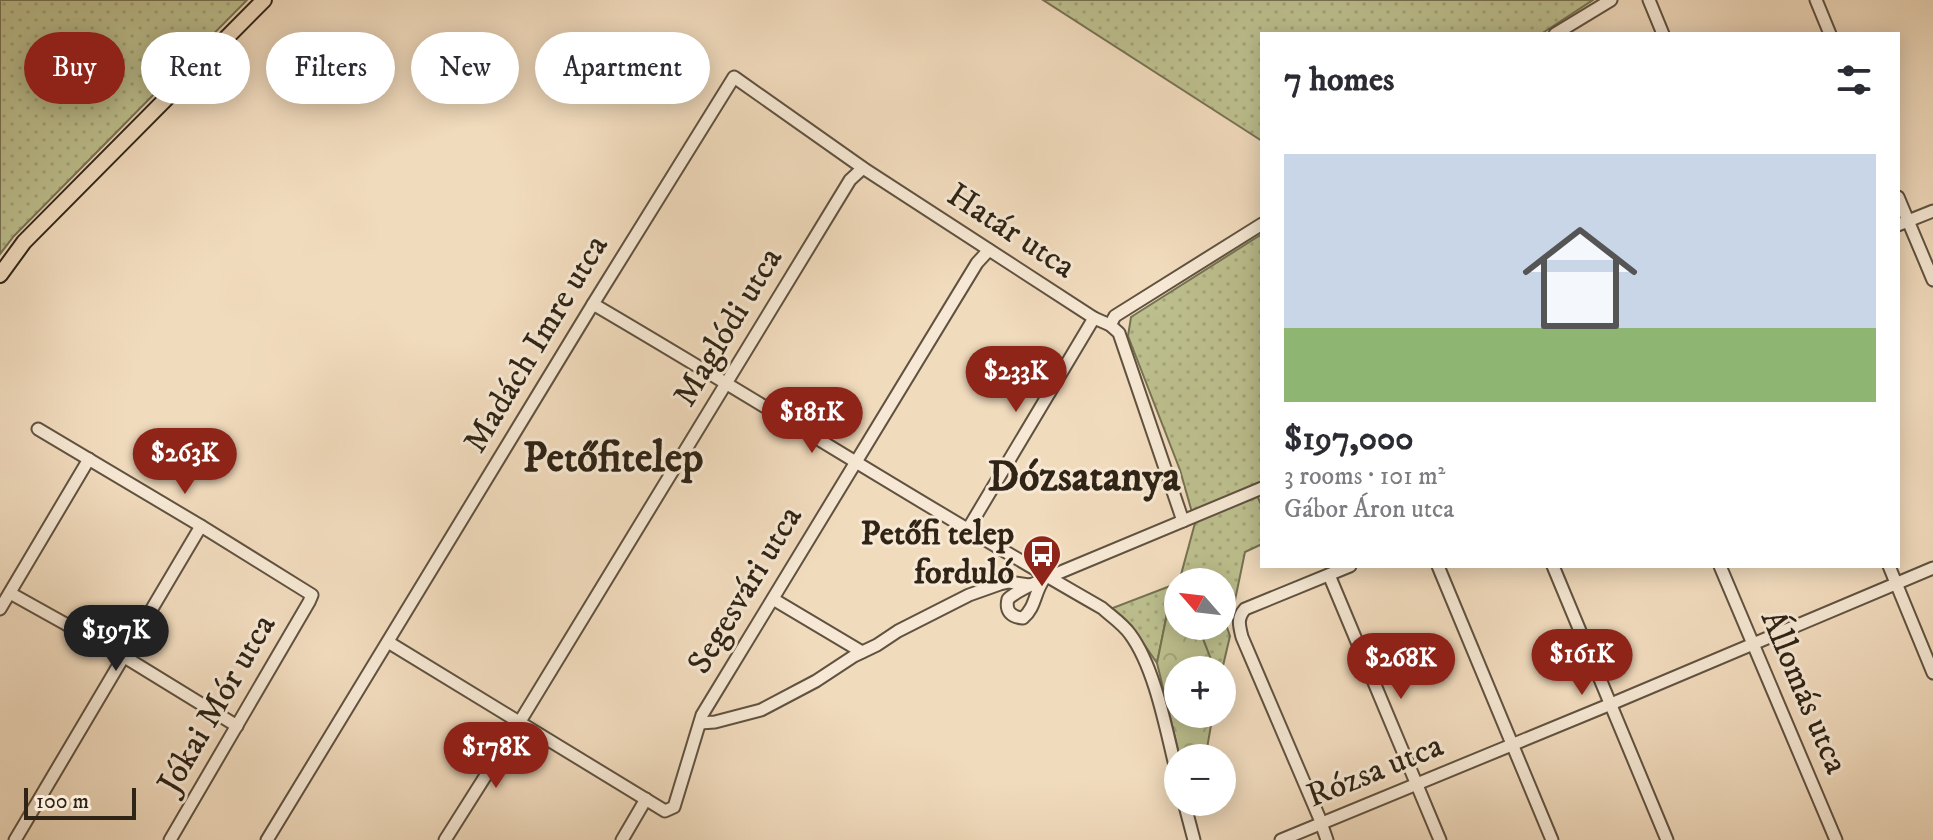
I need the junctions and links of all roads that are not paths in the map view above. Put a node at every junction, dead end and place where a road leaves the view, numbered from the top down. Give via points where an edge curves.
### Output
1 (264, 0) edge
2 (1611, 0) edge
3 (1649, 0) edge
4 (1816, 0) edge
5 (1558, 32) edge
6 (1662, 32) edge
7 (1829, 32) edge
8 (734, 77) joint
9 (863, 168) junction
10 (1933, 211) edge
11 (1903, 223) edge
12 (1260, 225) edge
13 (989, 250) junction
14 (0, 275) edge
15 (1933, 280) edge
16 (593, 304) junction
17 (1094, 318) junction
18 (1110, 325) junction
19 (727, 382) junction
20 (38, 429) dead end
21 (89, 459) junction
22 (855, 462) junction
23 (1260, 489) edge
24 (1183, 521) junction
25 (201, 526) junction
26 (968, 529) junction
27 (1345, 568) edge
28 (1439, 568) edge
29 (1554, 568) edge
30 (1721, 568) edge
31 (1890, 568) edge
32 (1933, 568) edge
33 (1329, 575) junction
34 (1042, 580) junction
35 (1896, 583) junction
36 (10, 593) junction
37 (773, 599) junction
38 (0, 609) edge
39 (388, 642) junction
40 (1754, 645) junction
41 (862, 652) junction
42 (123, 656) junction
43 (1933, 673) edge
44 (1611, 704) junction
45 (519, 723) junction
46 (700, 723) junction
47 (237, 726) junction
48 (1169, 744) edge
49 (1513, 745) junction
50 (1417, 784) junction
51 (646, 799) junction
52 (1188, 816) edge
53 (1321, 823) junction
54 (15, 840) edge
55 (170, 840) edge
56 (267, 840) edge
57 (445, 840) edge
58 (622, 840) edge
59 (1194, 840) edge
60 (1281, 840) edge
61 (1327, 840) edge
62 (1440, 840) edge
63 (1552, 840) edge
64 (1667, 840) edge
65 (1836, 840) edge

1 - 14 main road via 24,242
2 - 5 street
3 - 6 street
4 - 7 street
8 - 9 street, Határ utca
8 - 16 street, Madách Imre utca
9 - 13 street, Határ utca
9 - 19 street, Maglódi utca via 850,180
10 - 11 street
11 - 15 street
12 - 18 street via 1115,316
13 - 17 street, Határ utca
13 - 22 street, Segesvári utca
16 - 19 street
16 - 39 street, Madách Imre utca
17 - 18 street, Határ utca
17 - 26 street
18 - 24 street via 1119,333
19 - 22 street
19 - 45 street, Maglódi utca
20 - 21 street
21 - 25 street
21 - 36 street
22 - 26 street
22 - 37 street, Segesvári utca
23 - 24 street
24 - 34 street
25 - 42 street
25 - 47 street, Jókai Mór utca via 312,595
26 - 34 street
27 - 33 street
28 - 49 street
29 - 44 street
30 - 40 street, Állomás utca
31 - 35 street
32 - 35 street, Rózsa utca
33 - 50 street
33 - 53 street via 1245,609 1238,623
34 - 41 street via 1029,585 1009,582 969,595
34 - 48 street via 1102,608 1128,630 1146,664
35 - 40 street, Rózsa utca
35 - 43 street
36 - 38 street
36 - 42 street
37 - 41 street
37 - 46 street, Segesvári utca
39 - 45 street
39 - 56 street, Madách Imre utca
40 - 44 street, Rózsa utca
40 - 65 street, Állomás utca
41 - 46 street via 761,710
42 - 47 street
42 - 54 street
44 - 49 street, Rózsa utca
44 - 64 street
45 - 51 street
45 - 57 street, Maglódi utca
46 - 51 street, Segesvári utca via 674,807 665,811
47 - 55 street, Jókai Mór utca
49 - 50 street, Rózsa utca
49 - 63 street
50 - 53 street, Rózsa utca
50 - 62 street
51 - 58 street
52 - 59 street
53 - 60 street, Rózsa utca
53 - 61 street

